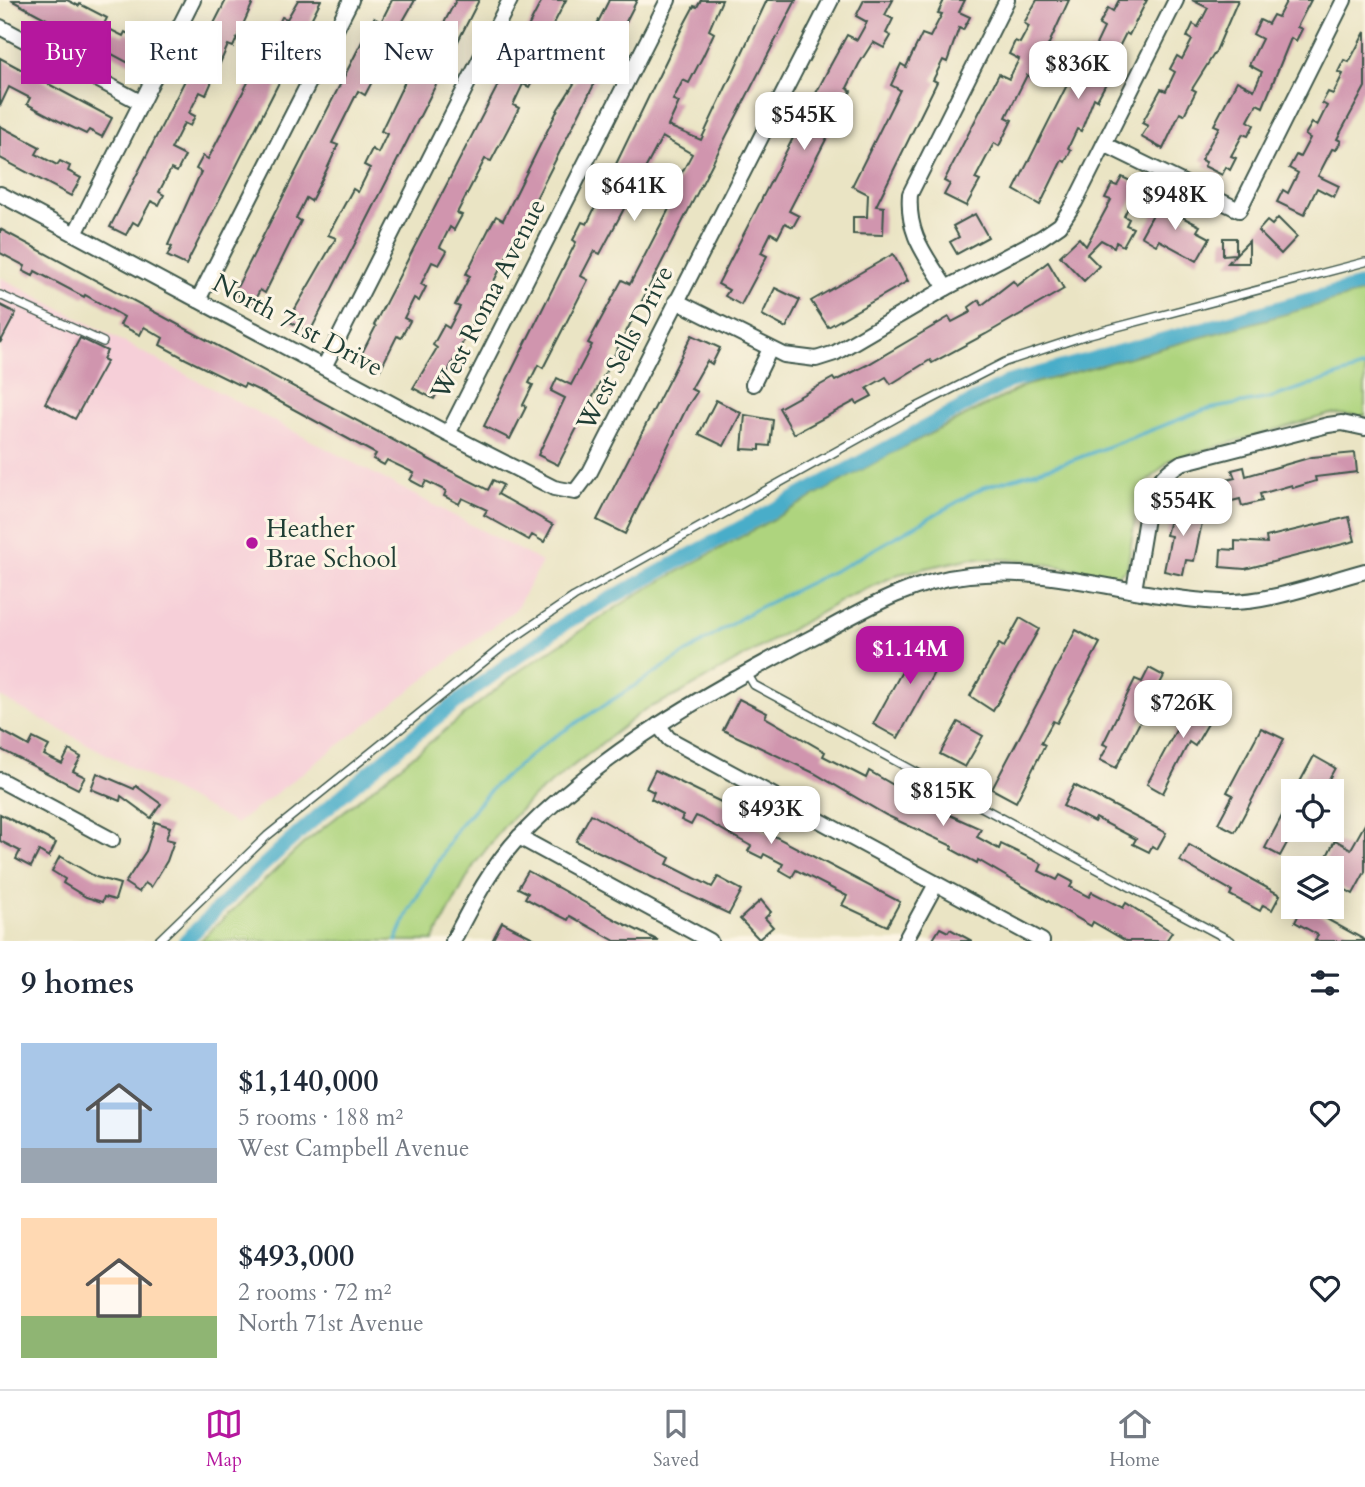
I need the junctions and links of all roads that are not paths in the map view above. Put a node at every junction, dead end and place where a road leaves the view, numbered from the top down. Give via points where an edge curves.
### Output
1 (193, 0) edge
2 (351, 0) edge
3 (510, 0) edge
4 (668, 0) edge
5 (831, 0) edge
6 (1007, 0) edge
7 (1176, 0) edge
8 (1344, 0) edge
9 (0, 27) edge
10 (140, 102) junction
11 (1104, 144) junction
12 (0, 194) edge
13 (75, 234) junction
14 (1365, 262) edge
15 (946, 288) junction
16 (0, 295) edge
17 (198, 300) junction
18 (676, 301) junction
19 (103, 342) dead end
20 (770, 349) junction
21 (324, 367) junction
22 (753, 384) dead end
23 (1365, 428) edge
24 (448, 434) junction
25 (575, 492) joint
26 (1365, 571) edge
27 (1134, 590) junction
28 (747, 672) junction
29 (658, 725) junction
30 (0, 780) edge
31 (519, 837) junction
32 (112, 840) dead end
33 (936, 884) junction
34 (158, 941) edge
35 (453, 941) edge
36 (710, 941) edge
37 (905, 941) edge
38 (1042, 941) edge
39 (1231, 941) edge

1 - 10 street
2 - 17 street
3 - 21 street
4 - 24 street, West Roma Avenue
5 - 18 street, West Sells Drive
6 - 15 street via 910,194 908,216 914,237
7 - 11 street
8 - 11 street via 1238,210
9 - 10 street
10 - 13 street
11 - 15 street via 1060,225
12 - 13 street, North 71st Drive
13 - 17 street, North 71st Drive
14 - 34 lane via 1090,334 1006,362 574,597 512,639 267,836
15 - 20 street via 835,353 801,359
16 - 19 lane
17 - 21 street, North 71st Drive
18 - 20 street
18 - 25 street, West Sells Drive via 590,472
20 - 22 street
21 - 24 street, North 71st Drive
23 - 27 street via 1328,425 1181,463 1166,472 1149,500
24 - 25 street, North 71st Drive via 554,488
26 - 27 street via 1277,594 1224,602
27 - 28 street via 1032,574 948,578 892,595
28 - 29 street
28 - 39 lane via 754,685
29 - 31 street
29 - 33 street via 669,739
30 - 32 street
31 - 35 street via 487,878
31 - 36 street
33 - 37 street
33 - 38 street

